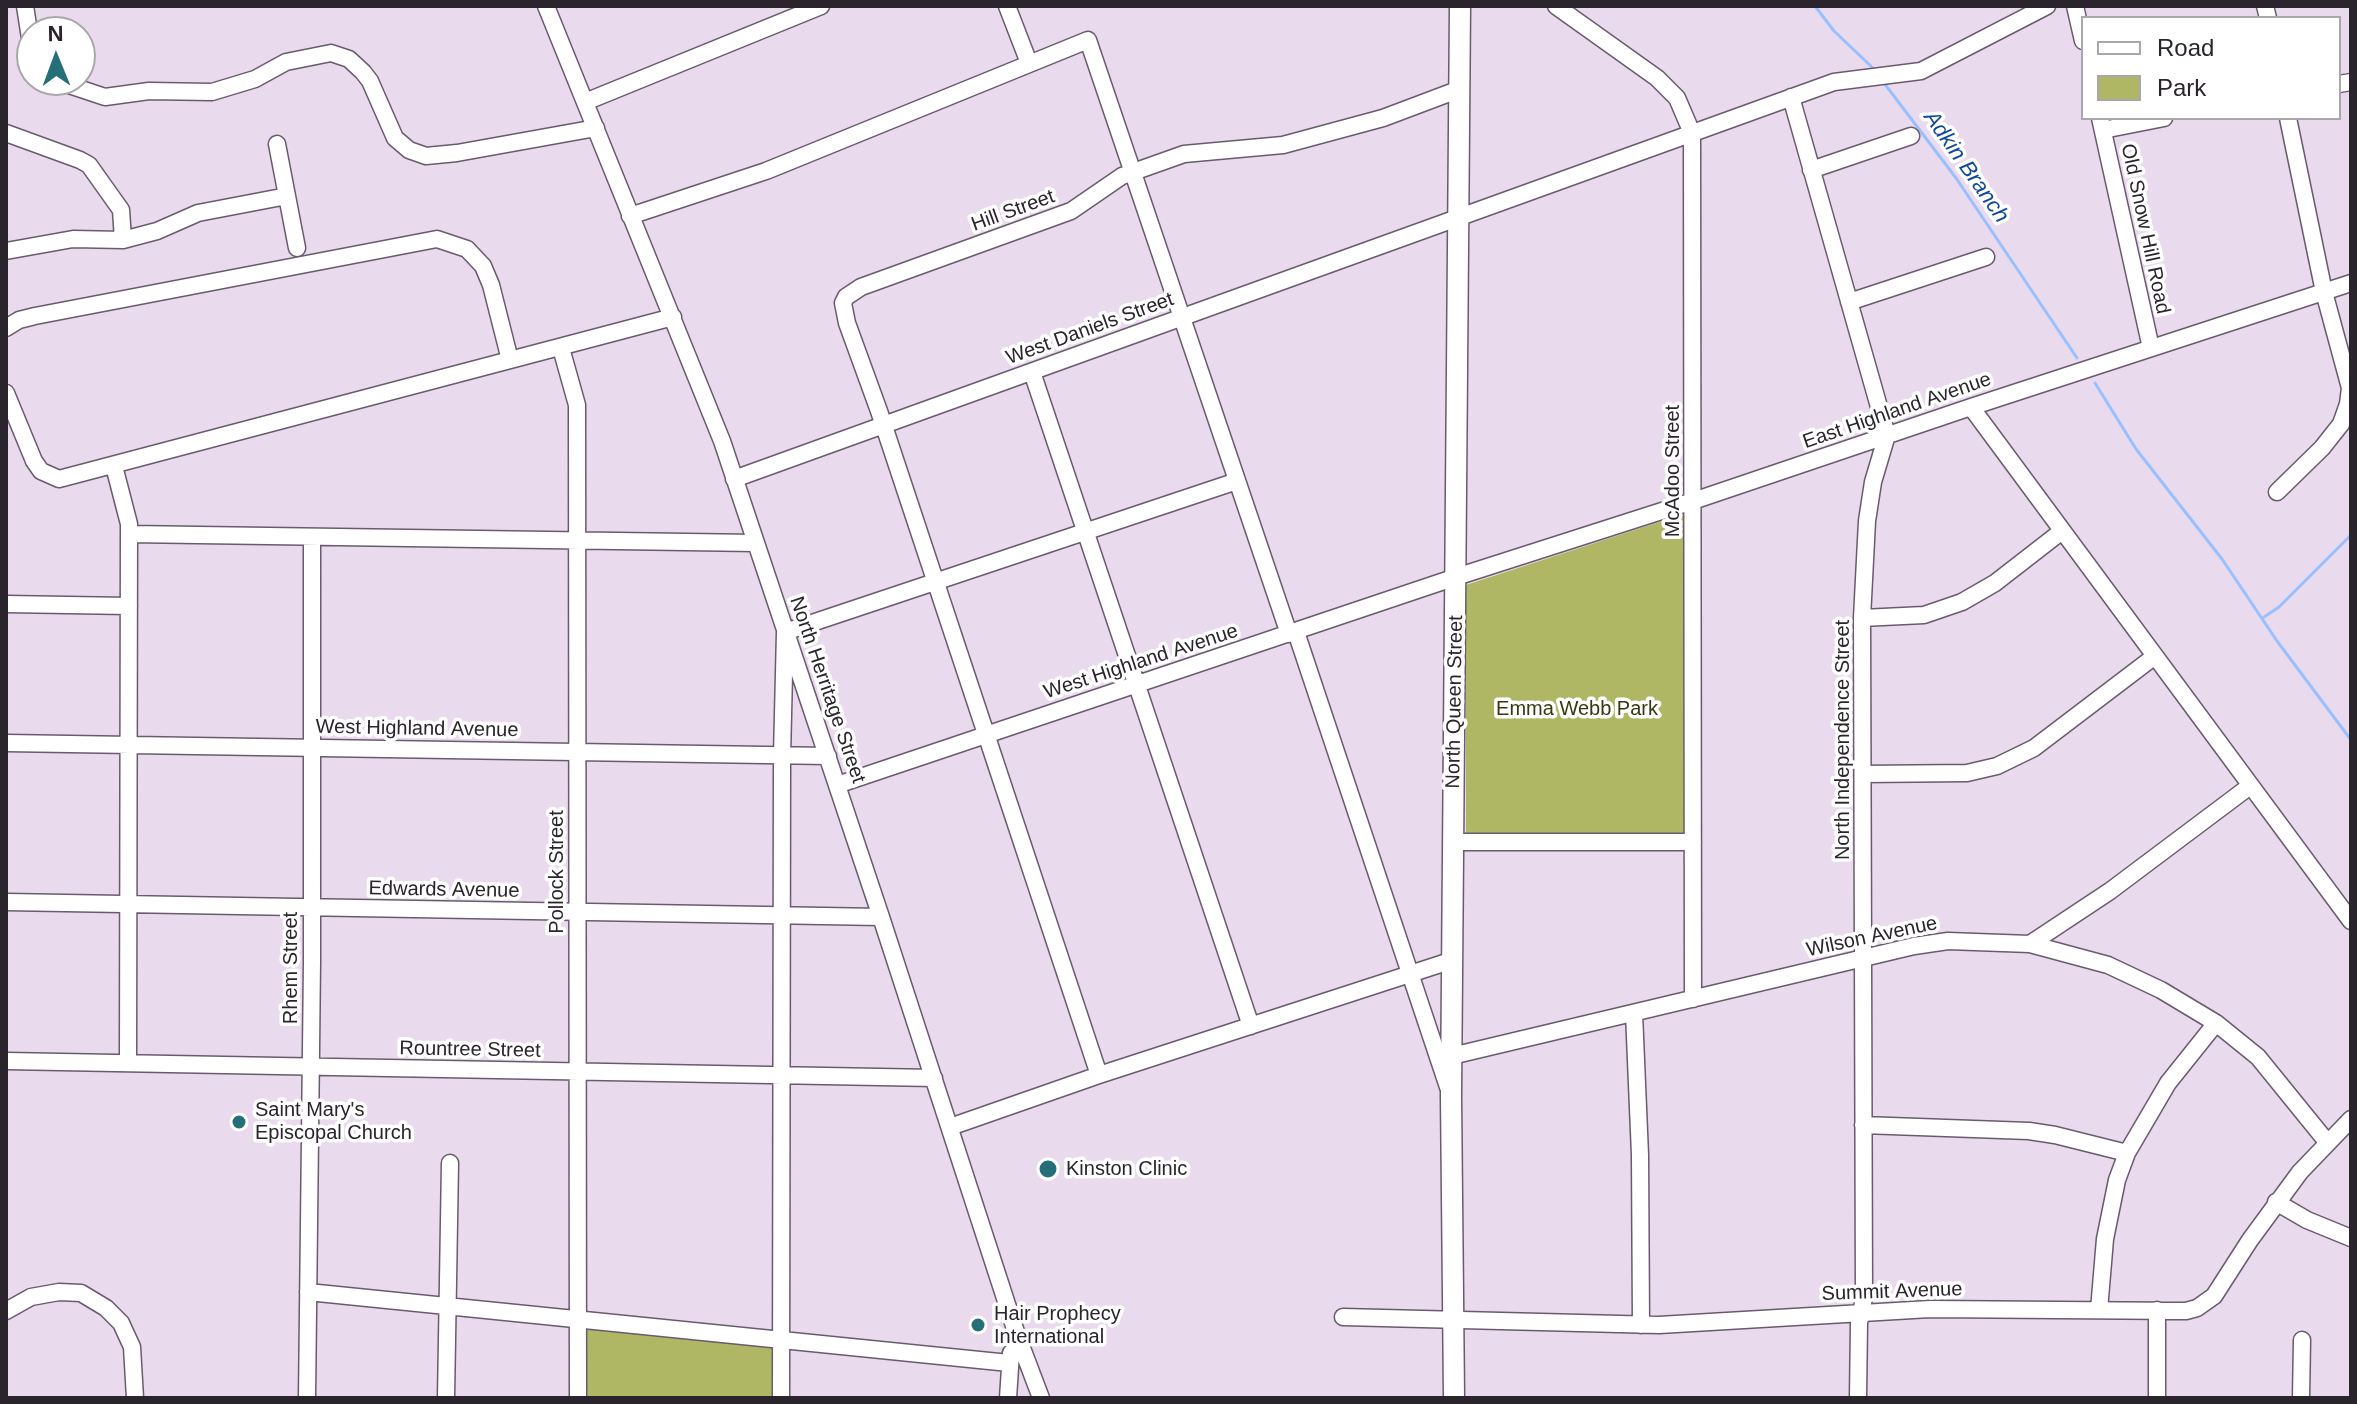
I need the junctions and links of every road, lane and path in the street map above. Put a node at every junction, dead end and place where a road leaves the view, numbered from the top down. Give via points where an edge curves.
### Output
1 (546, 6) edge
2 (821, 6) edge
3 (1007, 6) edge
4 (1460, 6) edge
5 (1556, 6) edge
6 (2047, 6) edge
7 (2075, 6) edge
8 (2081, 32) edge
9 (1029, 63) junction
10 (1460, 89) junction
11 (96, 94) edge
12 (1791, 97) junction
13 (585, 102) junction
14 (2143, 120) edge
15 (2288, 120) edge
16 (2101, 124) edge
17 (596, 128) junction
18 (6, 133) edge
19 (1692, 133) junction
20 (1911, 136) dead end
21 (277, 144) dead end
22 (1811, 170) junction
23 (1134, 172) junction
24 (287, 196) junction
25 (630, 216) junction
26 (1459, 217) junction
27 (123, 240) junction
28 (297, 248) dead end
29 (6, 251) edge
30 (1986, 257) dead end
31 (2351, 283) edge
32 (2324, 292) junction
33 (1849, 302) junction
34 (1182, 316) junction
35 (673, 317) junction
36 (6, 328) edge
37 (561, 348) junction
38 (2151, 348) junction
39 (510, 360) junction
40 (1032, 372) junction
41 (6, 393) edge
42 (1971, 407) junction
43 (883, 426) junction
44 (1887, 435) junction
45 (114, 466) junction
46 (734, 479) junction
47 (1237, 481) junction
48 (2277, 492) dead end
49 (1693, 501) junction
50 (1085, 530) junction
51 (2062, 531) junction
52 (129, 534) junction
53 (312, 538) junction
54 (577, 541) junction
55 (756, 543) junction
56 (1456, 577) junction
57 (935, 582) junction
58 (6, 604) edge
59 (129, 606) junction
60 (1862, 618) junction
61 (785, 632) junction
62 (1293, 633) junction
63 (2155, 656) junction
64 (1137, 685) junction
65 (984, 735) junction
66 (6, 743) edge
67 (130, 745) junction
68 (312, 748) junction
69 (577, 752) junction
70 (782, 756) junction
71 (828, 756) junction
72 (1863, 774) junction
73 (837, 785) junction
74 (2250, 786) junction
75 (1454, 842) junction
76 (1693, 842) junction
77 (6, 902) edge
78 (130, 904) junction
79 (311, 907) junction
80 (577, 912) junction
81 (782, 914) junction
82 (881, 917) junction
83 (2351, 921) edge
84 (2030, 944) junction
85 (1863, 957) junction
86 (1453, 960) junction
87 (1410, 973) junction
88 (1693, 999) junction
89 (1634, 1013) junction
90 (2216, 1023) junction
91 (1251, 1026) junction
92 (1460, 1054) dead end
93 (6, 1061) edge
94 (128, 1063) junction
95 (311, 1067) junction
96 (578, 1071) junction
97 (1099, 1075) junction
98 (782, 1076) junction
99 (934, 1078) junction
100 (1451, 1096) junction
101 (2351, 1119) edge
102 (1863, 1125) junction
103 (950, 1127) junction
104 (2327, 1142) junction
105 (2127, 1153) junction
106 (450, 1163) dead end
107 (2276, 1202) junction
108 (2351, 1238) edge
109 (308, 1292) junction
110 (447, 1305) junction
111 (2099, 1310) junction
112 (2157, 1310) junction
113 (6, 1311) edge
114 (1861, 1312) junction
115 (1343, 1317) dead end
116 (579, 1319) junction
117 (1453, 1319) junction
118 (1641, 1325) junction
119 (1016, 1332) junction
120 (782, 1340) junction
121 (2302, 1340) dead end
122 (1009, 1363) junction
123 (135, 1398) edge
124 (307, 1398) edge
125 (446, 1398) edge
126 (578, 1398) edge
127 (781, 1398) edge
128 (1008, 1398) edge
129 (1041, 1398) edge
130 (1454, 1398) edge
131 (1858, 1398) edge
132 (2157, 1398) edge
133 (2301, 1398) edge

1 - 13 street, North Herritage Street
2 - 13 street
3 - 9 street
4 - 10 main road, North Queen Street
5 - 19 street, McAdoo Street via 1657,78 1677,98
6 - 12 street, West Daniels Street via 1921,71 1834,82
7 - 8 street
9 - 23 street via 1088,40
9 - 25 street via 766,171
10 - 23 street, Hill Street via 1383,118 1283,145 1184,154
10 - 26 main road, North Queen Street
11 - 17 street via 212,92 255,79 286,62 331,53 349,59 363,72 395,138 426,156
12 - 19 street, West Daniels Street
12 - 22 street
13 - 17 street, North Herritage Street
14 - 16 street
15 - 32 street
16 - 38 street, Old Snow Hill Road
17 - 25 street, North Herritage Street
18 - 27 street via 89,165 121,210
19 - 26 street, West Daniels Street
19 - 49 street, McAdoo Street
20 - 22 street
21 - 24 street
22 - 33 street
23 - 34 street
23 - 43 street, Hill Street via 1071,211 846,297 843,312
24 - 27 street via 198,213
24 - 28 street
25 - 35 street, North Herritage Street
26 - 34 street, West Daniels Street
26 - 56 main road, North Queen Street
27 - 29 street via 73,239
30 - 33 street
31 - 32 street, East Highland Avenue
32 - 38 street, East Highland Avenue
32 - 48 street via 2348,379 2348,404 2333,434
33 - 44 street
34 - 40 street, West Daniels Street
34 - 47 street
35 - 37 street
35 - 46 street, North Herritage Street
36 - 39 street via 35,316 437,239 467,249 483,266
37 - 39 street
37 - 54 street, Pollock Street via 577,405
38 - 42 street, East Highland Avenue
39 - 45 street
40 - 43 street, West Daniels Street
40 - 50 street
41 - 45 street via 41,471 59,479
42 - 44 street, East Highland Avenue
42 - 51 street
43 - 46 street, West Daniels Street
43 - 57 street
44 - 49 street, East Highland Avenue
44 - 60 street, North Independence Street via 1867,521
45 - 52 street
46 - 55 street, North Herritage Street
47 - 50 street
47 - 62 street
49 - 56 street, East Highland Avenue
49 - 76 street, McAdoo Street
50 - 57 street
50 - 64 street
51 - 60 street via 1962,602 1924,615
51 - 63 street
52 - 53 street
52 - 59 street
53 - 54 street
53 - 68 street, Rhem Street
54 - 55 street
54 - 69 street, Pollock Street
55 - 61 street, North Herritage Street
56 - 62 street, West Highland Avenue
56 - 75 main road, North Queen Street
57 - 61 street
57 - 65 street
58 - 59 street
59 - 67 street
60 - 72 street, North Independence Street
61 - 70 street
61 - 71 street, North Herritage Street
62 - 64 street, West Highland Avenue
62 - 87 street
63 - 72 street via 2034,748 1997,766 1967,773
63 - 74 street
64 - 65 street, West Highland Avenue
64 - 91 street
65 - 73 street, West Highland Avenue
65 - 97 street
66 - 67 street, West Highland Avenue
67 - 68 street, West Highland Avenue
67 - 78 street
68 - 69 street, West Highland Avenue
68 - 79 street, Rhem Street
69 - 70 street, West Highland Avenue
69 - 80 street, Pollock Street
70 - 71 street, West Highland Avenue
70 - 81 street
71 - 73 street, North Herritage Street
72 - 85 street, North Independence Street
73 - 82 street, North Herritage Street
74 - 83 street
74 - 84 street
75 - 76 street
75 - 86 main road, North Queen Street
76 - 88 street, McAdoo Street
77 - 78 street, Edwards Avenue
78 - 79 street, Edwards Avenue
78 - 94 street
79 - 80 street, Edwards Avenue
79 - 95 street, Rhem Street
80 - 81 street, Edwards Avenue
80 - 96 street, Pollock Street
81 - 82 street, Edwards Avenue
81 - 98 street
82 - 99 street, North Herritage Street
84 - 85 street, Wilson Avenue via 1948,941
84 - 90 street, Wilson Avenue via 2108,965
85 - 88 street, Wilson Avenue
85 - 102 street, North Independence Street
86 - 87 street
86 - 100 main road, North Queen Street
87 - 91 street
87 - 100 street
88 - 89 street, Wilson Avenue
89 - 92 street, Wilson Avenue
89 - 118 street
90 - 104 street, Wilson Avenue via 2258,1057
90 - 105 street via 2168,1083
91 - 97 street
93 - 94 street, Rountree Street
94 - 95 street, Rountree Street
95 - 96 street, Rountree Street
95 - 109 street, Rhem Street
96 - 98 street, Rountree Street
96 - 116 street, Pollock Street
97 - 103 street
98 - 99 street, Rountree Street
98 - 120 street
99 - 103 street, North Herritage Street
100 - 117 main road, North Queen Street
101 - 104 street, Summit Avenue
102 - 105 street via 2029,1131
102 - 114 street, North Independence Street
103 - 119 street, North Herritage Street
104 - 107 street, Summit Avenue
105 - 111 street via 2105,1239
106 - 110 street
107 - 108 street
107 - 112 street, Summit Avenue via 2208,1302 2186,1311
109 - 110 street
109 - 124 street, Rhem Street
110 - 116 street
110 - 125 street
111 - 112 street, Summit Avenue
111 - 114 street, Summit Avenue
112 - 132 street
113 - 123 street via 31,1297 59,1292 81,1293 106,1308 130,1340
114 - 118 street, Summit Avenue
114 - 131 street, North Independence Street
115 - 117 street, Summit Avenue
116 - 120 street
116 - 126 street, Pollock Street
117 - 118 street, Summit Avenue
117 - 130 main road, North Queen Street
119 - 122 street
119 - 129 street, North Herritage Street
120 - 122 street
120 - 127 street
121 - 133 street
122 - 128 street

